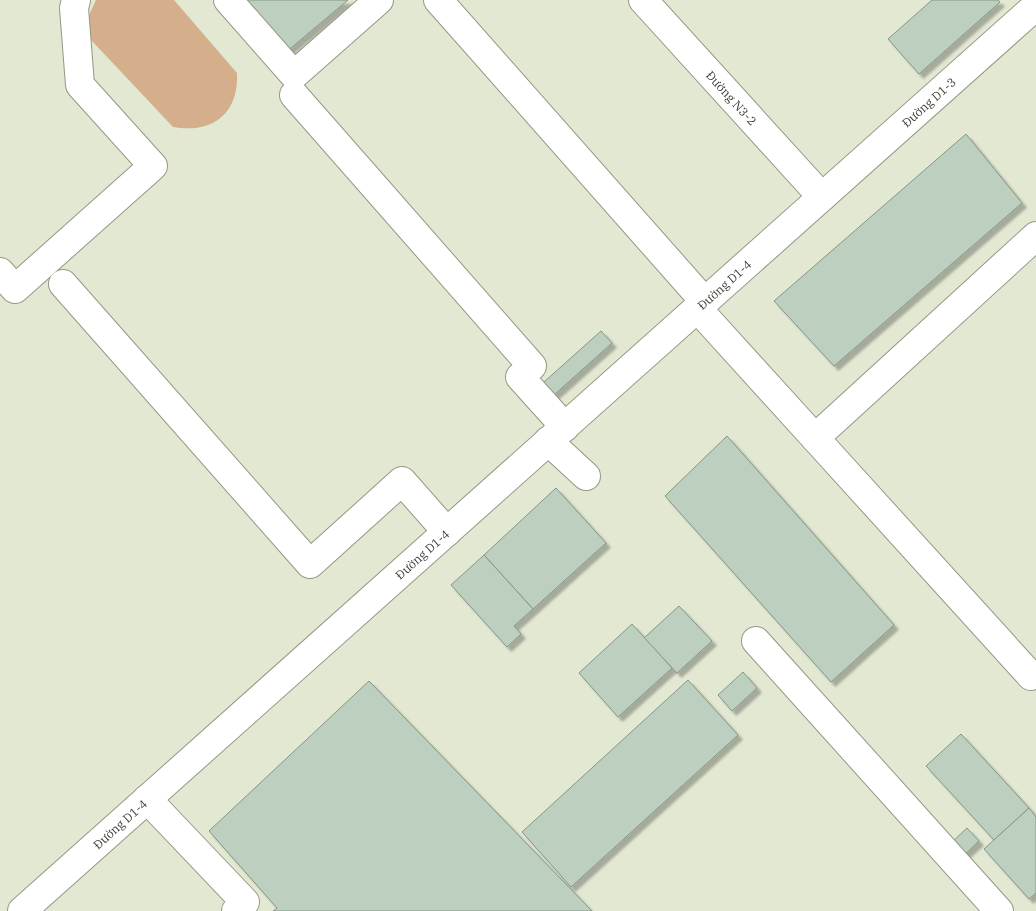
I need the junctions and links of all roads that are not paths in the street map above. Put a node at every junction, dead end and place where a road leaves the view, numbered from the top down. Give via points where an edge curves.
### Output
1 (76, 0) edge
2 (228, 0) edge
3 (379, 0) edge
4 (438, 0) edge
5 (643, 0) edge
6 (1036, 6) edge
7 (294, 95) dead end
8 (822, 197) junction
9 (1036, 236) edge
10 (0, 272) edge
11 (63, 284) dead end
12 (701, 305) junction
13 (557, 434) junction
14 (815, 438) junction
15 (586, 476) dead end
16 (447, 532) junction
17 (756, 641) dead end
18 (1031, 676) dead end
19 (147, 799) junction
20 (22, 911) edge
21 (236, 911) edge
22 (999, 911) edge

1 - 10 street via 80,85 153,166 15,289
2 - 3 street via 294,75
4 - 12 street
5 - 8 street, Đường N3-2
6 - 8 street, Đường D1-3
7 - 13 street via 532,366 520,377
8 - 12 street, Đường D1-4
9 - 14 street
11 - 16 street via 310,564 402,481
12 - 13 street, Đường D1-4
12 - 14 street
13 - 15 street
13 - 16 street, Đường D1-4
14 - 18 street
16 - 19 street, Đường D1-4
17 - 22 street
19 - 20 street, Đường D1-4
19 - 21 street via 245,902

